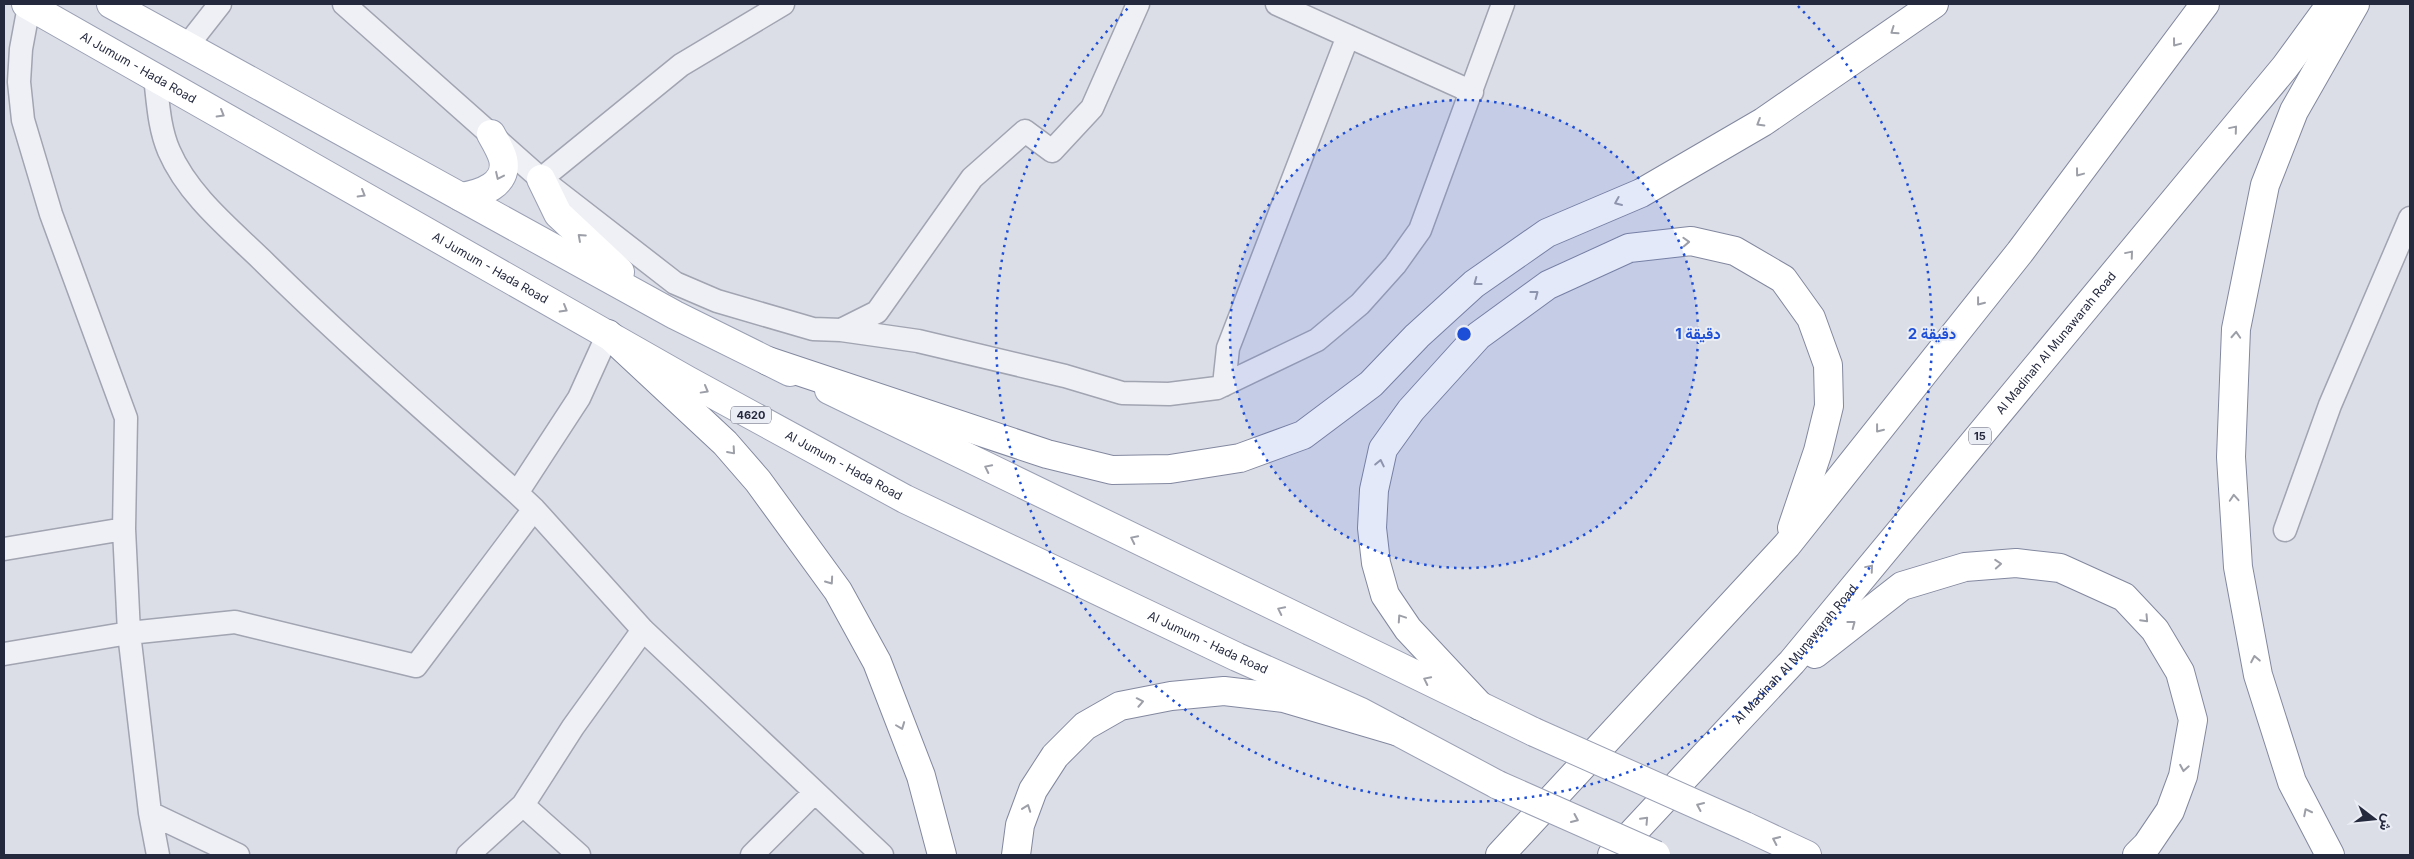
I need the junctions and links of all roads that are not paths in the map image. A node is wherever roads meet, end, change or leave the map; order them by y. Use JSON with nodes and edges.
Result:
{"nodes":[{"id":1,"x":111,"y":4,"type":"edge"},
{"id":2,"x":220,"y":4,"type":"edge"},
{"id":3,"x":344,"y":4,"type":"edge"},
{"id":4,"x":783,"y":4,"type":"edge"},
{"id":5,"x":1138,"y":4,"type":"edge"},
{"id":6,"x":1277,"y":4,"type":"edge"},
{"id":7,"x":1503,"y":4,"type":"edge"},
{"id":8,"x":1934,"y":4,"type":"edge"},
{"id":9,"x":2206,"y":4,"type":"edge"},
{"id":10,"x":2331,"y":4,"type":"edge"},
{"id":11,"x":2355,"y":4,"type":"edge"},
{"id":12,"x":28,"y":5,"type":"edge"},
{"id":13,"x":1348,"y":36,"type":"junction"},
{"id":14,"x":187,"y":46,"type":"junction"},
{"id":15,"x":155,"y":77,"type":"junction"},
{"id":16,"x":1472,"y":92,"type":"junction"},
{"id":17,"x":491,"y":134,"type":"junction"},
{"id":18,"x":541,"y":179,"type":"junction"},
{"id":19,"x":461,"y":197,"type":"junction"},
{"id":20,"x":2410,"y":218,"type":"edge"},
{"id":21,"x":656,"y":305,"type":"junction"},
{"id":22,"x":841,"y":330,"type":"junction"},
{"id":23,"x":608,"y":334,"type":"junction"},
{"id":24,"x":768,"y":361,"type":"junction"},
{"id":25,"x":1224,"y":385,"type":"junction"},
{"id":26,"x":517,"y":493,"type":"junction"},
{"id":27,"x":534,"y":509,"type":"junction"},
{"id":28,"x":124,"y":529,"type":"junction"},
{"id":29,"x":2285,"y":530,"type":"dead end"},
{"id":30,"x":1787,"y":546,"type":"junction"},
{"id":31,"x":4,"y":549,"type":"edge"},
{"id":32,"x":643,"y":630,"type":"junction"},
{"id":33,"x":129,"y":633,"type":"junction"},
{"id":34,"x":4,"y":654,"type":"edge"},
{"id":35,"x":1480,"y":706,"type":"junction"},
{"id":36,"x":1747,"y":711,"type":"junction"},
{"id":37,"x":1396,"y":730,"type":"junction"},
{"id":38,"x":815,"y":792,"type":"junction"},
{"id":39,"x":523,"y":805,"type":"junction"},
{"id":40,"x":150,"y":812,"type":"junction"},
{"id":41,"x":158,"y":855,"type":"edge"},
{"id":42,"x":238,"y":855,"type":"edge"},
{"id":43,"x":468,"y":855,"type":"edge"},
{"id":44,"x":579,"y":855,"type":"edge"},
{"id":45,"x":752,"y":855,"type":"edge"},
{"id":46,"x":882,"y":855,"type":"edge"},
{"id":47,"x":942,"y":855,"type":"edge"},
{"id":48,"x":1016,"y":855,"type":"edge"},
{"id":49,"x":1500,"y":855,"type":"edge"},
{"id":50,"x":1612,"y":855,"type":"edge"},
{"id":51,"x":1656,"y":855,"type":"edge"},
{"id":52,"x":1807,"y":855,"type":"edge"},
{"id":53,"x":2137,"y":855,"type":"edge"},
{"id":54,"x":2330,"y":855,"type":"edge"}],
"edges":[{"from":1,"to":14,"type":"main road"},
{"from":2,"to":14,"type":"street"},
{"from":3,"to":17,"type":"street"},
{"from":4,"to":18,"type":"street"},
{"from":5,"to":22,"type":"street"},
{"from":6,"to":13,"type":"street"},
{"from":7,"to":16,"type":"street"},
{"from":8,"to":24,"type":"main road","one_way":true},
{"from":9,"to":30,"type":"main road","one_way":true},
{"from":36,"to":10,"type":"main road","name":"Al Madinah Al Munawarah Road","number":"15","one_way":true},
{"from":54,"to":11,"type":"main road","one_way":true},
{"from":12,"to":15,"type":"main road","name":"Al Jumum - Hada Road","number":"4620"},
{"from":12,"to":28,"type":"street"},
{"from":13,"to":16,"type":"street"},
{"from":13,"to":25,"type":"street"},
{"from":14,"to":19,"type":"main road"},
{"from":15,"to":23,"type":"main road","name":"Al Jumum - Hada Road","number":"4620","one_way":true},
{"from":15,"to":26,"type":"street"},
{"from":16,"to":25,"type":"street"},
{"from":17,"to":18,"type":"street"},
{"from":17,"to":19,"type":"main road","one_way":true},
{"from":21,"to":18,"type":"main road","one_way":true},
{"from":18,"to":22,"type":"street"},
{"from":19,"to":21,"type":"main road"},
{"from":20,"to":29,"type":"street"},
{"from":21,"to":24,"type":"main road"},
{"from":22,"to":25,"type":"street"},
{"from":23,"to":26,"type":"street"},
{"from":23,"to":37,"type":"main road","name":"Al Jumum - Hada Road","number":"4620","one_way":true},
{"from":23,"to":47,"type":"main road","one_way":true},
{"from":35,"to":24,"type":"main road","one_way":true},
{"from":26,"to":27,"type":"street"},
{"from":27,"to":32,"type":"street"},
{"from":27,"to":33,"type":"street"},
{"from":28,"to":31,"type":"street"},
{"from":28,"to":33,"type":"street"},
{"from":35,"to":30,"type":"main road","one_way":true},
{"from":30,"to":49,"type":"main road"},
{"from":32,"to":38,"type":"street"},
{"from":32,"to":39,"type":"street"},
{"from":33,"to":34,"type":"street"},
{"from":33,"to":40,"type":"street"},
{"from":52,"to":35,"type":"main road","one_way":true,"bridge":true},
{"from":50,"to":36,"type":"main road","name":"Al Madinah Al Munawarah Road","number":"15","one_way":true},
{"from":36,"to":53,"type":"main road","one_way":true},
{"from":48,"to":37,"type":"main road","one_way":true},
{"from":37,"to":51,"type":"main road","name":"Al Jumum - Hada Road","number":"4620","one_way":true,"bridge":true},
{"from":38,"to":45,"type":"street"},
{"from":38,"to":46,"type":"street"},
{"from":39,"to":43,"type":"street"},
{"from":39,"to":44,"type":"street"},
{"from":40,"to":41,"type":"street"},
{"from":40,"to":42,"type":"street"}]}
